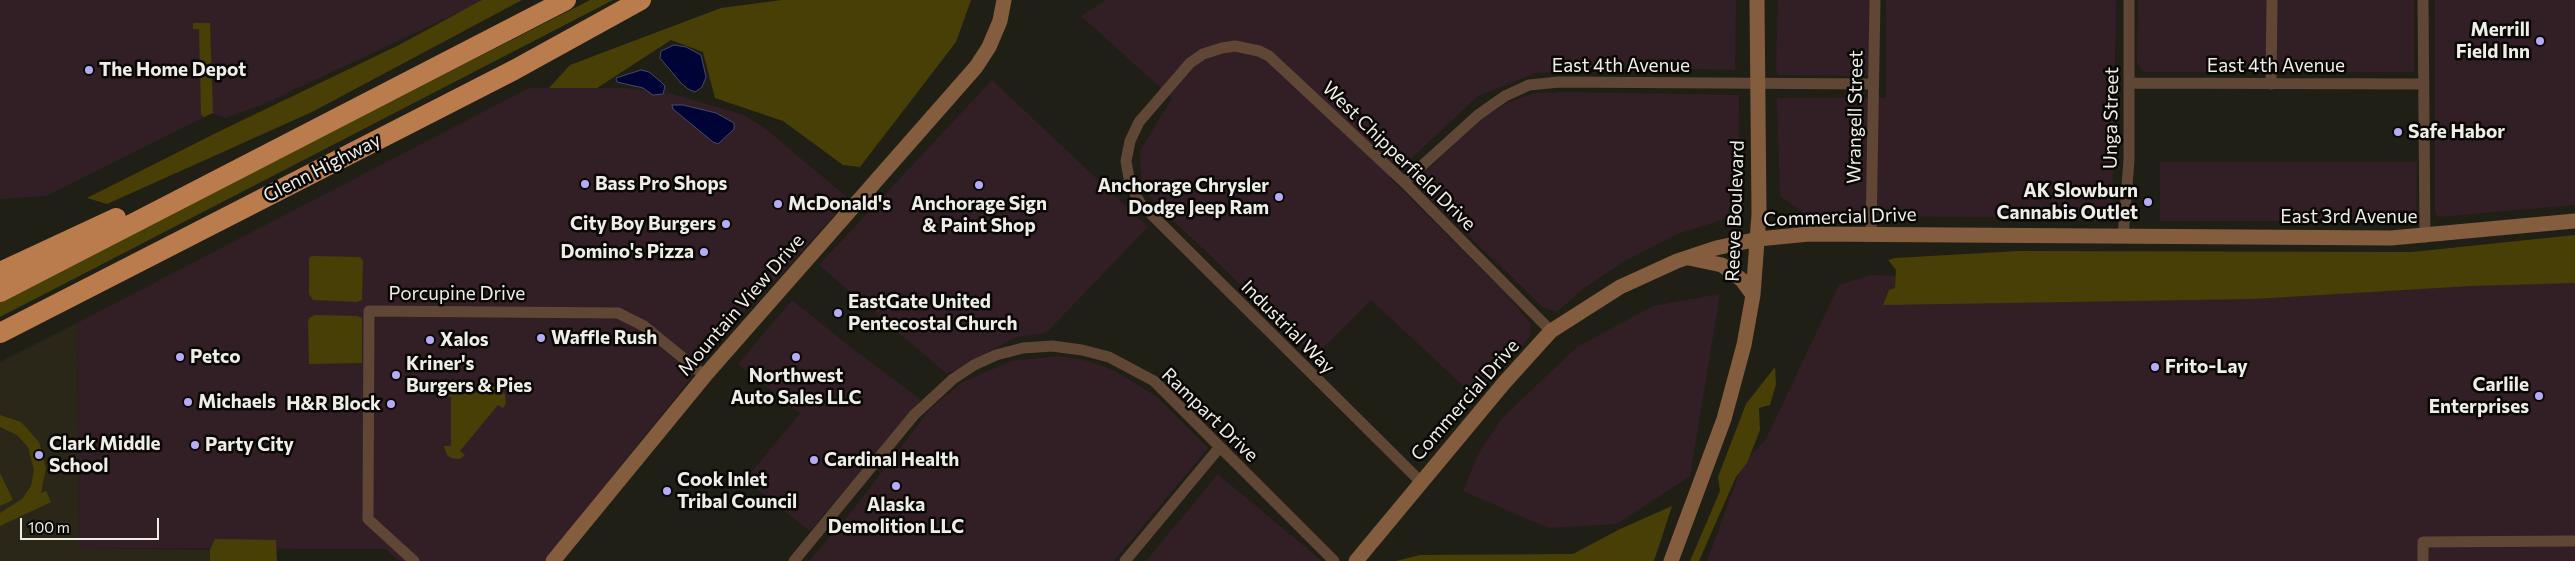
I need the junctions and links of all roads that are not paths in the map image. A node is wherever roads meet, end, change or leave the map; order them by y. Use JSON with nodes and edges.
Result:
{"nodes":[{"id":1,"x":566,"y":0,"type":"edge"},
{"id":2,"x":641,"y":0,"type":"edge"},
{"id":3,"x":1004,"y":0,"type":"edge"},
{"id":4,"x":1757,"y":0,"type":"edge"},
{"id":5,"x":1875,"y":0,"type":"edge"},
{"id":6,"x":2129,"y":0,"type":"edge"},
{"id":7,"x":2272,"y":0,"type":"edge"},
{"id":8,"x":2423,"y":0,"type":"edge"},
{"id":9,"x":2129,"y":83,"type":"junction"},
{"id":10,"x":1757,"y":84,"type":"junction"},
{"id":11,"x":1873,"y":84,"type":"junction"},
{"id":12,"x":2272,"y":84,"type":"junction"},
{"id":13,"x":2424,"y":84,"type":"junction"},
{"id":14,"x":227,"y":175,"type":"junction"},
{"id":15,"x":1404,"y":182,"type":"junction"},
{"id":16,"x":1134,"y":194,"type":"joint"},
{"id":17,"x":2575,"y":221,"type":"edge"},
{"id":18,"x":1871,"y":234,"type":"junction"},
{"id":19,"x":2123,"y":237,"type":"junction"},
{"id":20,"x":2425,"y":237,"type":"junction"},
{"id":21,"x":1758,"y":238,"type":"junction"},
{"id":22,"x":1688,"y":258,"type":"junction"},
{"id":23,"x":0,"y":272,"type":"edge"},
{"id":24,"x":0,"y":292,"type":"edge"},
{"id":25,"x":1753,"y":295,"type":"junction"},
{"id":26,"x":1551,"y":331,"type":"junction"},
{"id":27,"x":0,"y":333,"type":"edge"},
{"id":28,"x":705,"y":376,"type":"junction"},
{"id":29,"x":1219,"y":448,"type":"junction"},
{"id":30,"x":1421,"y":482,"type":"junction"},
{"id":31,"x":2575,"y":541,"type":"edge"},
{"id":32,"x":414,"y":561,"type":"edge"},
{"id":33,"x":553,"y":561,"type":"edge"},
{"id":34,"x":794,"y":561,"type":"edge"},
{"id":35,"x":1125,"y":561,"type":"edge"},
{"id":36,"x":1334,"y":561,"type":"edge"},
{"id":37,"x":1356,"y":561,"type":"edge"},
{"id":38,"x":1671,"y":561,"type":"edge"},
{"id":39,"x":2423,"y":561,"type":"edge"}],
"edges":[{"from":1,"to":14,"type":"highway","name":"Glenn Highway"},
{"from":2,"to":27,"type":"highway","name":"Glenn Highway"},
{"from":3,"to":28,"type":"main road","name":"Mountain View Drive"},
{"from":4,"to":10,"type":"main road","name":"Reeve Boulevard"},
{"from":5,"to":11,"type":"street","name":"Wrangell Street"},
{"from":6,"to":9,"type":"street","name":"Unga Street"},
{"from":7,"to":12,"type":"street"},
{"from":8,"to":13,"type":"street"},
{"from":9,"to":12,"type":"street","name":"East 4th Avenue"},
{"from":9,"to":19,"type":"street","name":"Unga Street"},
{"from":10,"to":11,"type":"street","name":"East 4th Avenue"},
{"from":10,"to":15,"type":"street","name":"East 4th Avenue"},
{"from":10,"to":21,"type":"main road","name":"Reeve Boulevard"},
{"from":11,"to":18,"type":"street","name":"Wrangell Street"},
{"from":12,"to":13,"type":"street","name":"East 4th Avenue"},
{"from":13,"to":20,"type":"street"},
{"from":14,"to":23,"type":"highway"},
{"from":14,"to":24,"type":"highway","name":"Glenn Highway"},
{"from":15,"to":16,"type":"street","name":"West Chipperfield Drive"},
{"from":15,"to":26,"type":"street","name":"West Chipperfield Drive"},
{"from":16,"to":30,"type":"street","name":"Industrial Way"},
{"from":17,"to":20,"type":"main road","name":"East 3rd Avenue"},
{"from":18,"to":19,"type":"main road","name":"Commercial Drive"},
{"from":18,"to":21,"type":"main road","name":"Commercial Drive"},
{"from":19,"to":20,"type":"main road","name":"East 3rd Avenue"},
{"from":21,"to":22,"type":"main road","name":"Commercial Drive"},
{"from":21,"to":25,"type":"main road","name":"Reeve Boulevard"},
{"from":22,"to":25,"type":"main road"},
{"from":22,"to":26,"type":"main road","name":"Commercial Drive"},
{"from":25,"to":38,"type":"main road","name":"Reeve Boulevard"},
{"from":26,"to":30,"type":"main road","name":"Commercial Drive"},
{"from":28,"to":32,"type":"street","name":"Porcupine Drive"},
{"from":28,"to":33,"type":"main road","name":"Mountain View Drive"},
{"from":29,"to":34,"type":"street","name":"Rampart Drive"},
{"from":29,"to":35,"type":"street"},
{"from":29,"to":36,"type":"street","name":"Rampart Drive"},
{"from":30,"to":37,"type":"main road","name":"Commercial Drive"},
{"from":31,"to":39,"type":"street"}]}
